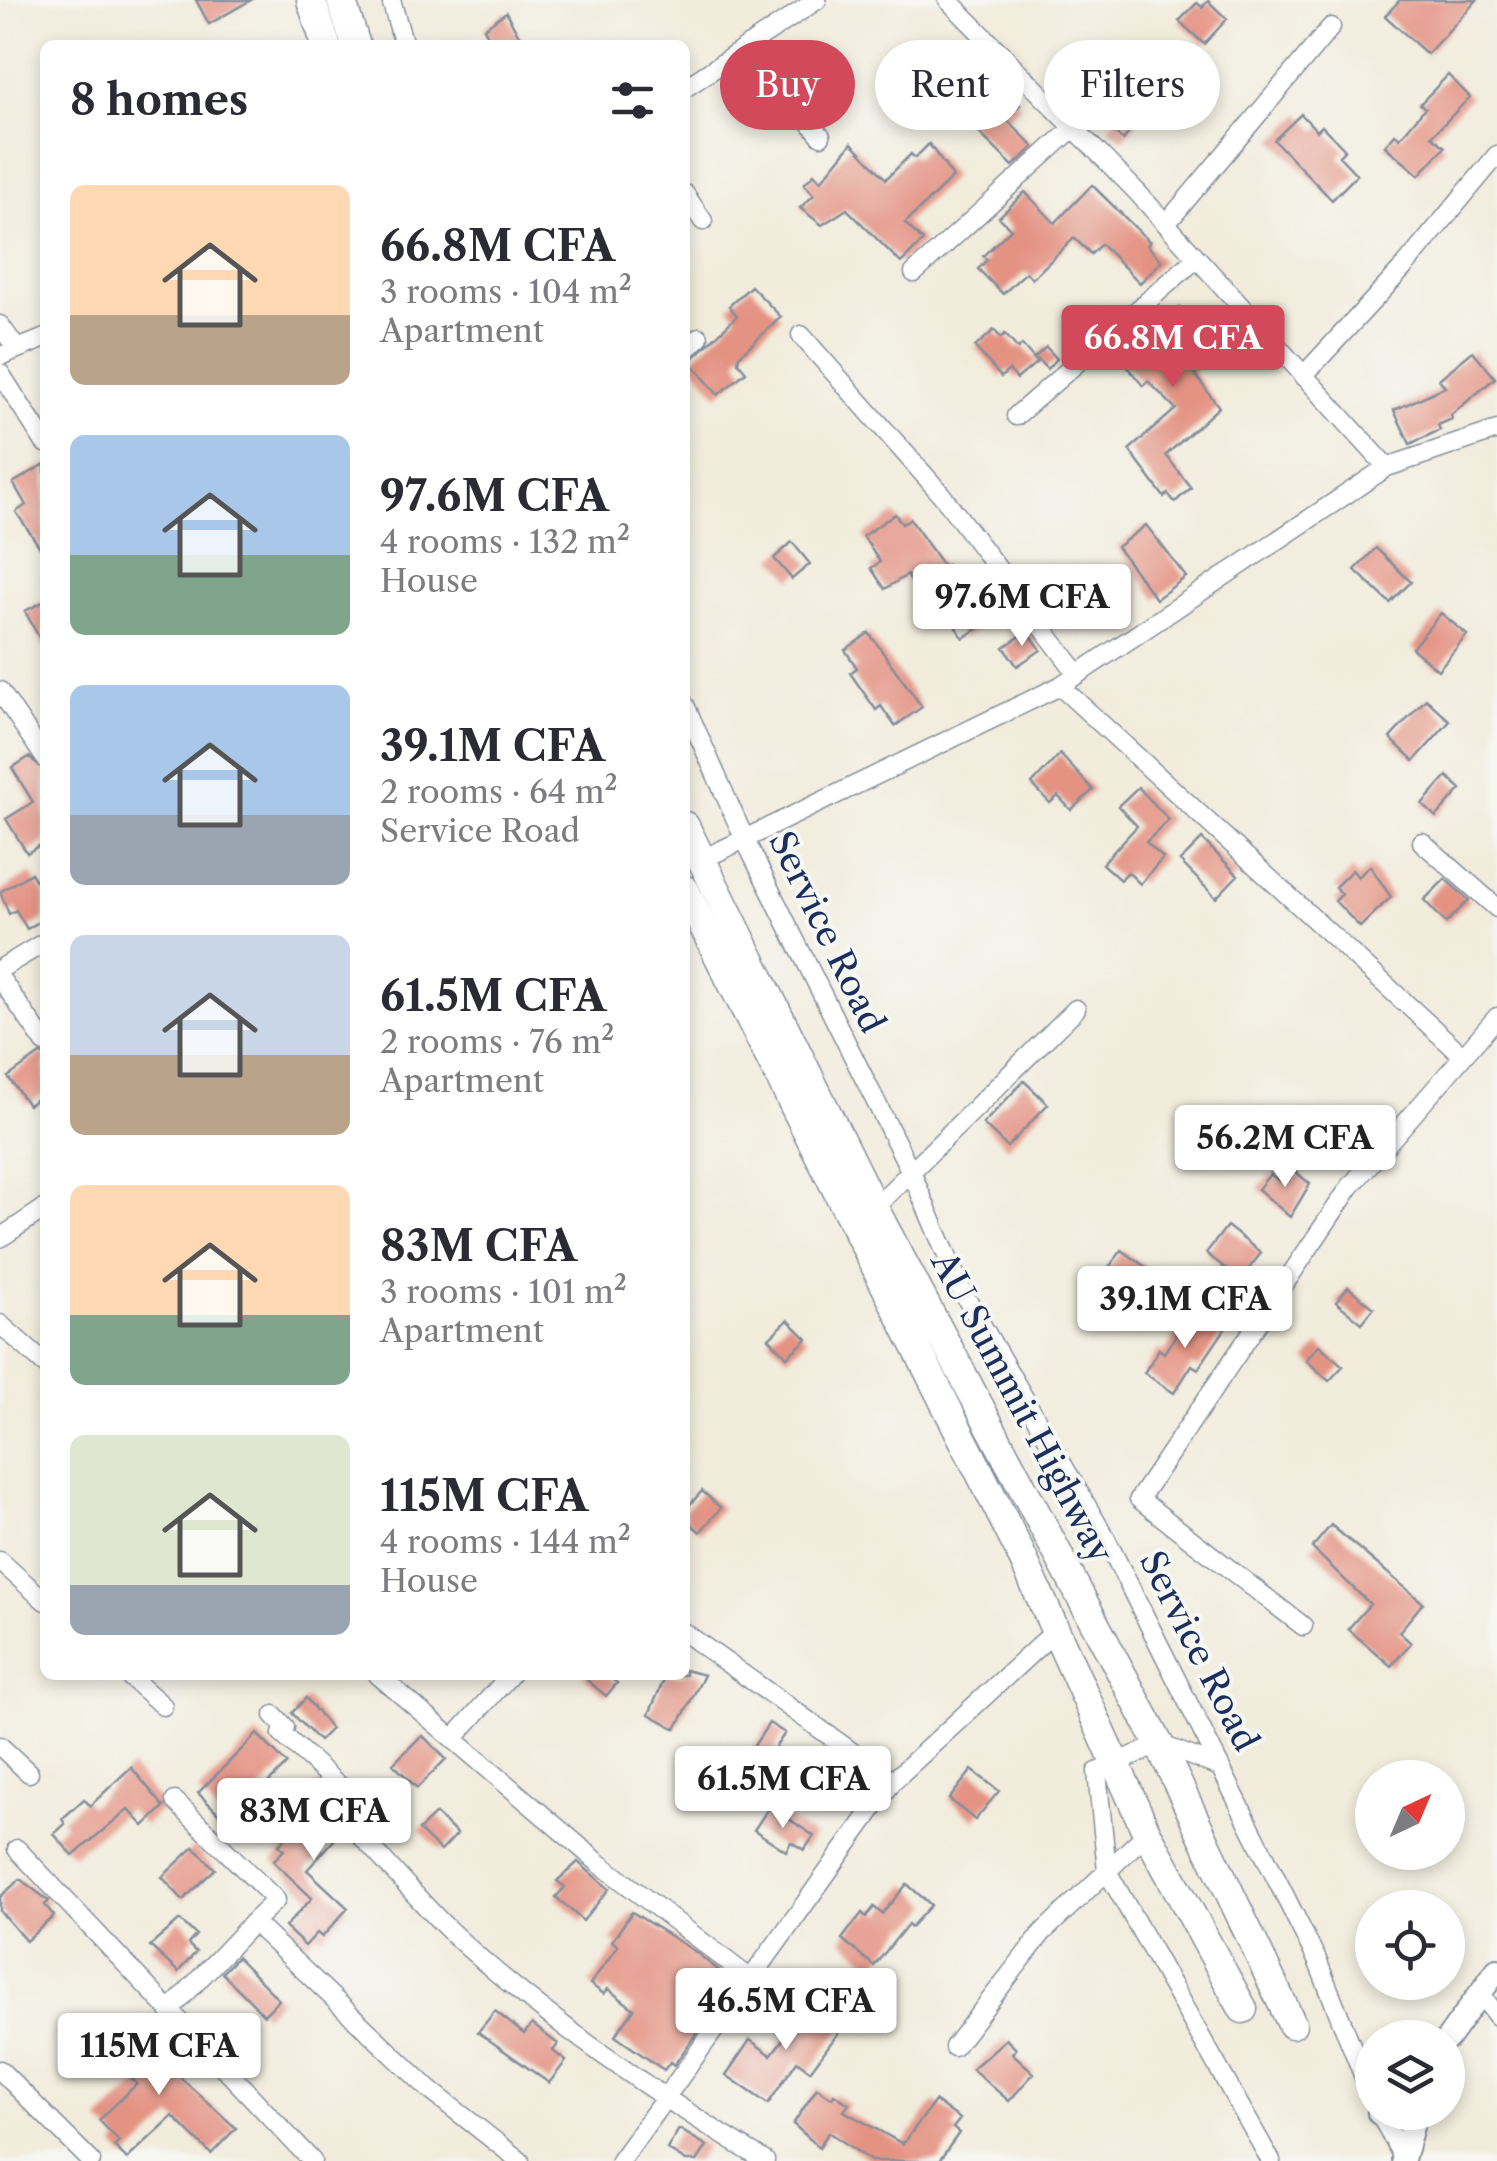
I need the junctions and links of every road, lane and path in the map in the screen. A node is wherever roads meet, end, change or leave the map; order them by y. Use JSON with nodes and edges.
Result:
{"nodes":[{"id":1,"x":311,"y":0,"type":"edge"},
{"id":2,"x":341,"y":0,"type":"edge"},
{"id":3,"x":391,"y":0,"type":"edge"},
{"id":4,"x":816,"y":0,"type":"edge"},
{"id":5,"x":948,"y":0,"type":"edge"},
{"id":6,"x":1331,"y":28,"type":"dead end"},
{"id":7,"x":324,"y":40,"type":"edge"},
{"id":8,"x":354,"y":40,"type":"edge"},
{"id":9,"x":403,"y":40,"type":"edge"},
{"id":10,"x":756,"y":40,"type":"edge"},
{"id":11,"x":720,"y":64,"type":"edge"},
{"id":12,"x":690,"y":85,"type":"edge"},
{"id":13,"x":1044,"y":100,"type":"edge"},
{"id":14,"x":816,"y":130,"type":"edge"},
{"id":15,"x":1071,"y":130,"type":"edge"},
{"id":16,"x":1073,"y":130,"type":"edge"},
{"id":17,"x":821,"y":136,"type":"dead end"},
{"id":18,"x":1497,"y":155,"type":"edge"},
{"id":19,"x":690,"y":202,"type":"edge"},
{"id":20,"x":703,"y":221,"type":"dead end"},
{"id":21,"x":1166,"y":224,"type":"junction"},
{"id":22,"x":1197,"y":258,"type":"junction"},
{"id":23,"x":914,"y":274,"type":"dead end"},
{"id":24,"x":0,"y":326,"type":"edge"},
{"id":25,"x":800,"y":335,"type":"dead end"},
{"id":26,"x":40,"y":340,"type":"edge"},
{"id":27,"x":8,"y":353,"type":"edge"},
{"id":28,"x":0,"y":373,"type":"edge"},
{"id":29,"x":1303,"y":376,"type":"junction"},
{"id":30,"x":1016,"y":416,"type":"dead end"},
{"id":31,"x":1497,"y":430,"type":"edge"},
{"id":32,"x":40,"y":435,"type":"edge"},
{"id":33,"x":1387,"y":467,"type":"junction"},
{"id":34,"x":1077,"y":673,"type":"junction"},
{"id":35,"x":1060,"y":686,"type":"junction"},
{"id":36,"x":0,"y":692,"type":"edge"},
{"id":37,"x":690,"y":716,"type":"edge"},
{"id":38,"x":40,"y":751,"type":"edge"},
{"id":39,"x":690,"y":837,"type":"edge"},
{"id":40,"x":744,"y":840,"type":"junction"},
{"id":41,"x":1422,"y":842,"type":"dead end"},
{"id":42,"x":701,"y":860,"type":"junction"},
{"id":43,"x":690,"y":900,"type":"edge"},
{"id":44,"x":1497,"y":908,"type":"edge"},
{"id":45,"x":40,"y":945,"type":"edge"},
{"id":46,"x":0,"y":968,"type":"edge"},
{"id":47,"x":0,"y":978,"type":"edge"},
{"id":48,"x":1076,"y":1009,"type":"dead end"},
{"id":49,"x":1497,"y":1016,"type":"edge"},
{"id":50,"x":40,"y":1036,"type":"edge"},
{"id":51,"x":1462,"y":1056,"type":"junction"},
{"id":52,"x":912,"y":1174,"type":"junction"},
{"id":53,"x":874,"y":1208,"type":"junction"},
{"id":54,"x":40,"y":1211,"type":"edge"},
{"id":55,"x":0,"y":1238,"type":"edge"},
{"id":56,"x":0,"y":1324,"type":"edge"},
{"id":57,"x":40,"y":1360,"type":"edge"},
{"id":58,"x":0,"y":1561,"type":"edge"},
{"id":59,"x":40,"y":1597,"type":"edge"},
{"id":60,"x":1303,"y":1626,"type":"dead end"},
{"id":61,"x":1054,"y":1632,"type":"junction"},
{"id":62,"x":690,"y":1637,"type":"edge"},
{"id":63,"x":133,"y":1680,"type":"edge"},
{"id":64,"x":384,"y":1680,"type":"edge"},
{"id":65,"x":506,"y":1680,"type":"edge"},
{"id":66,"x":162,"y":1706,"type":"dead end"},
{"id":67,"x":274,"y":1716,"type":"dead end"},
{"id":68,"x":454,"y":1740,"type":"junction"},
{"id":69,"x":1159,"y":1744,"type":"junction"},
{"id":70,"x":0,"y":1746,"type":"edge"},
{"id":71,"x":1116,"y":1765,"type":"junction"},
{"id":72,"x":1220,"y":1767,"type":"junction"},
{"id":73,"x":29,"y":1773,"type":"dead end"},
{"id":74,"x":893,"y":1781,"type":"junction"},
{"id":75,"x":175,"y":1801,"type":"dead end"},
{"id":76,"x":1147,"y":1833,"type":"junction"},
{"id":77,"x":17,"y":1849,"type":"dead end"},
{"id":78,"x":1108,"y":1871,"type":"junction"},
{"id":79,"x":253,"y":1922,"type":"junction"},
{"id":80,"x":1497,"y":1970,"type":"edge"},
{"id":81,"x":752,"y":1980,"type":"junction"},
{"id":82,"x":1480,"y":1993,"type":"junction"},
{"id":83,"x":1242,"y":2009,"type":"dead end"},
{"id":84,"x":169,"y":2011,"type":"junction"},
{"id":85,"x":1497,"y":2016,"type":"edge"},
{"id":86,"x":1461,"y":2020,"type":"edge"},
{"id":87,"x":1292,"y":2024,"type":"dead end"},
{"id":88,"x":954,"y":2047,"type":"dead end"},
{"id":89,"x":1355,"y":2055,"type":"edge"},
{"id":90,"x":0,"y":2070,"type":"edge"},
{"id":91,"x":667,"y":2096,"type":"junction"},
{"id":92,"x":1388,"y":2130,"type":"edge"},
{"id":93,"x":1412,"y":2130,"type":"edge"},
{"id":94,"x":1404,"y":2160,"type":"edge"},
{"id":95,"x":91,"y":2161,"type":"edge"},
{"id":96,"x":312,"y":2161,"type":"edge"},
{"id":97,"x":520,"y":2161,"type":"edge"},
{"id":98,"x":620,"y":2161,"type":"edge"},
{"id":99,"x":765,"y":2161,"type":"edge"},
{"id":100,"x":1270,"y":2161,"type":"edge"}],
"edges":[{"from":1,"to":7,"type":"main road"},
{"from":2,"to":8,"type":"main road"},
{"from":3,"to":9,"type":"street"},
{"from":4,"to":10,"type":"street"},
{"from":5,"to":13,"type":"street"},
{"from":6,"to":21,"type":"street"},
{"from":11,"to":12,"type":"street"},
{"from":14,"to":17,"type":"street"},
{"from":15,"to":23,"type":"street"},
{"from":16,"to":21,"type":"street"},
{"from":18,"to":29,"type":"street"},
{"from":19,"to":20,"type":"street"},
{"from":21,"to":22,"type":"street"},
{"from":22,"to":29,"type":"street"},
{"from":22,"to":30,"type":"street"},
{"from":24,"to":27,"type":"street"},
{"from":25,"to":34,"type":"street"},
{"from":26,"to":27,"type":"street"},
{"from":28,"to":32,"type":"street"},
{"from":29,"to":33,"type":"street"},
{"from":31,"to":33,"type":"street"},
{"from":33,"to":34,"type":"street"},
{"from":34,"to":35,"type":"street"},
{"from":35,"to":40,"type":"street"},
{"from":35,"to":51,"type":"street"},
{"from":36,"to":38,"type":"street"},
{"from":37,"to":40,"type":"street","name":"Service Road"},
{"from":39,"to":42,"type":"main road","name":"AU Summit Highway"},
{"from":40,"to":42,"type":"street"},
{"from":40,"to":52,"type":"street","name":"Service Road"},
{"from":41,"to":44,"type":"street"},
{"from":42,"to":53,"type":"main road","name":"AU Summit Highway"},
{"from":43,"to":61,"type":"main road","name":"AU Summit Highway"},
{"from":45,"to":46,"type":"street"},
{"from":47,"to":50,"type":"street"},
{"from":48,"to":52,"type":"street"},
{"from":49,"to":51,"type":"street"},
{"from":51,"to":60,"type":"street"},
{"from":52,"to":53,"type":"street"},
{"from":52,"to":72,"type":"street","name":"Service Road"},
{"from":53,"to":69,"type":"main road","name":"AU Summit Highway"},
{"from":54,"to":55,"type":"street"},
{"from":56,"to":57,"type":"street"},
{"from":58,"to":59,"type":"street"},
{"from":61,"to":71,"type":"main road","name":"AU Summit Highway"},
{"from":61,"to":74,"type":"street"},
{"from":62,"to":74,"type":"street"},
{"from":63,"to":66,"type":"street"},
{"from":64,"to":68,"type":"street"},
{"from":65,"to":68,"type":"street"},
{"from":67,"to":91,"type":"street"},
{"from":68,"to":81,"type":"street"},
{"from":69,"to":71,"type":"street"},
{"from":69,"to":72,"type":"street"},
{"from":69,"to":87,"type":"main road","name":"AU Summit Highway"},
{"from":70,"to":73,"type":"street"},
{"from":71,"to":76,"type":"main road","name":"AU Summit Highway"},
{"from":71,"to":78,"type":"street"},
{"from":72,"to":89,"type":"street","name":"Service Road"},
{"from":74,"to":81,"type":"street"},
{"from":75,"to":79,"type":"street"},
{"from":76,"to":78,"type":"street"},
{"from":76,"to":83,"type":"main road","name":"AU Summit Highway"},
{"from":77,"to":84,"type":"street"},
{"from":78,"to":88,"type":"street"},
{"from":78,"to":100,"type":"street"},
{"from":79,"to":84,"type":"street"},
{"from":79,"to":97,"type":"street"},
{"from":80,"to":82,"type":"street"},
{"from":81,"to":91,"type":"street"},
{"from":82,"to":85,"type":"street"},
{"from":82,"to":86,"type":"street"},
{"from":84,"to":96,"type":"street"},
{"from":90,"to":95,"type":"street"},
{"from":91,"to":98,"type":"street"},
{"from":91,"to":99,"type":"street"},
{"from":92,"to":94,"type":"street"},
{"from":93,"to":94,"type":"street"}]}
